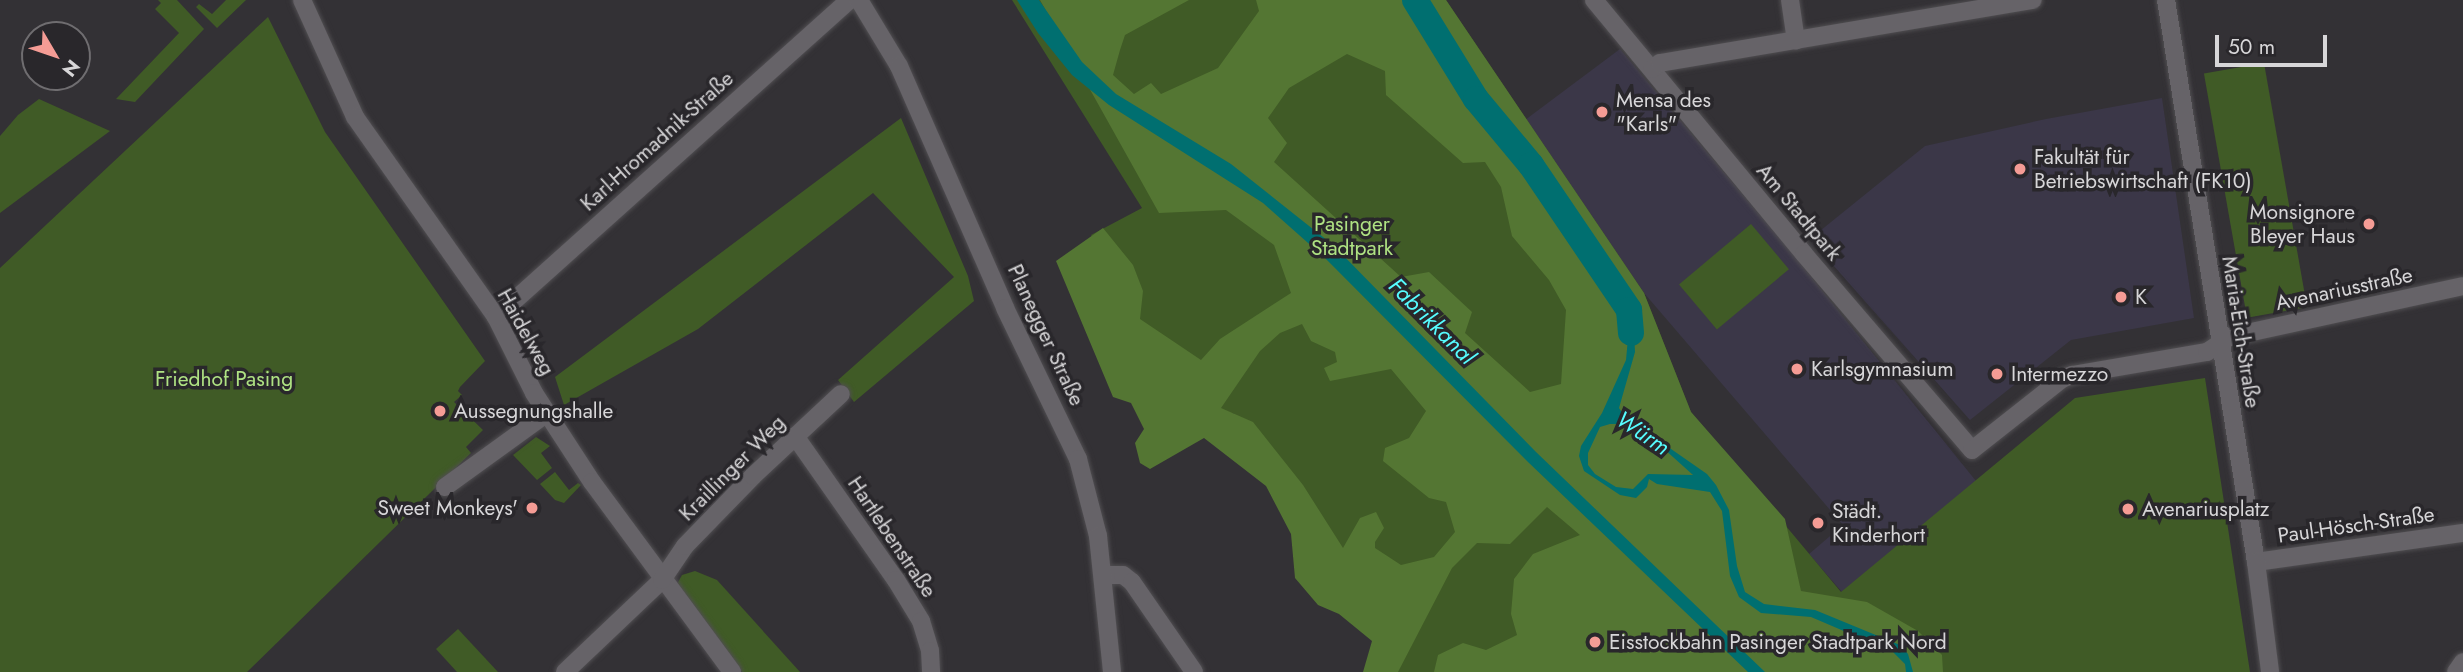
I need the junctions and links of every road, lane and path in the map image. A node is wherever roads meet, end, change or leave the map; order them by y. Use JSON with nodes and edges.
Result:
{"nodes":[{"id":1,"x":302,"y":0,"type":"edge"},
{"id":2,"x":849,"y":0,"type":"edge"},
{"id":3,"x":859,"y":0,"type":"edge"},
{"id":4,"x":1594,"y":0,"type":"edge"},
{"id":5,"x":1790,"y":0,"type":"edge"},
{"id":6,"x":2033,"y":0,"type":"edge"},
{"id":7,"x":2166,"y":0,"type":"edge"},
{"id":8,"x":1796,"y":41,"type":"junction"},
{"id":9,"x":1652,"y":69,"type":"junction"},
{"id":10,"x":2463,"y":286,"type":"edge"},
{"id":11,"x":496,"y":317,"type":"junction"},
{"id":12,"x":2220,"y":341,"type":"junction"},
{"id":13,"x":841,"y":394,"type":"dead end"},
{"id":14,"x":546,"y":414,"type":"junction"},
{"id":15,"x":795,"y":436,"type":"junction"},
{"id":16,"x":1972,"y":450,"type":"joint"},
{"id":17,"x":444,"y":487,"type":"dead end"},
{"id":18,"x":2463,"y":533,"type":"edge"},
{"id":19,"x":2256,"y":562,"type":"junction"},
{"id":20,"x":1105,"y":575,"type":"junction"},
{"id":21,"x":662,"y":580,"type":"junction"},
{"id":22,"x":2463,"y":662,"type":"edge"},
{"id":23,"x":565,"y":672,"type":"edge"},
{"id":24,"x":732,"y":672,"type":"edge"},
{"id":25,"x":931,"y":672,"type":"edge"},
{"id":26,"x":1112,"y":672,"type":"edge"},
{"id":27,"x":1194,"y":672,"type":"edge"},
{"id":28,"x":2270,"y":672,"type":"edge"},
{"id":29,"x":2456,"y":672,"type":"edge"}],
"edges":[{"from":1,"to":11,"type":"street","name":"Haidelweg"},
{"from":2,"to":11,"type":"street","name":"Karl-Hromadnik-Straße"},
{"from":3,"to":20,"type":"street","name":"Planegger Straße"},
{"from":4,"to":9,"type":"street","name":"Am Stadtpark"},
{"from":5,"to":8,"type":"street"},
{"from":6,"to":8,"type":"street"},
{"from":7,"to":12,"type":"street","name":"Maria-Eich-Straße"},
{"from":8,"to":9,"type":"street"},
{"from":9,"to":16,"type":"street","name":"Am Stadtpark"},
{"from":10,"to":12,"type":"street","name":"Avenariusstraße"},
{"from":11,"to":14,"type":"street","name":"Haidelweg"},
{"from":12,"to":16,"type":"street","name":"Avenariusstraße"},
{"from":12,"to":19,"type":"street","name":"Maria-Eich-Straße"},
{"from":13,"to":15,"type":"street","name":"Kraillinger Weg"},
{"from":14,"to":17,"type":"street"},
{"from":14,"to":21,"type":"street","name":"Haidelweg"},
{"from":15,"to":21,"type":"street","name":"Kraillinger Weg"},
{"from":15,"to":25,"type":"street","name":"Hartlebenstraße"},
{"from":18,"to":19,"type":"street","name":"Paul-Hösch-Straße"},
{"from":19,"to":28,"type":"street","name":"Maria-Eich-Straße"},
{"from":20,"to":26,"type":"street","name":"Planegger Straße"},
{"from":20,"to":27,"type":"street"},
{"from":21,"to":23,"type":"street","name":"Kraillinger Weg"},
{"from":21,"to":24,"type":"street","name":"Haidelweg"},
{"from":22,"to":29,"type":"street"}]}
